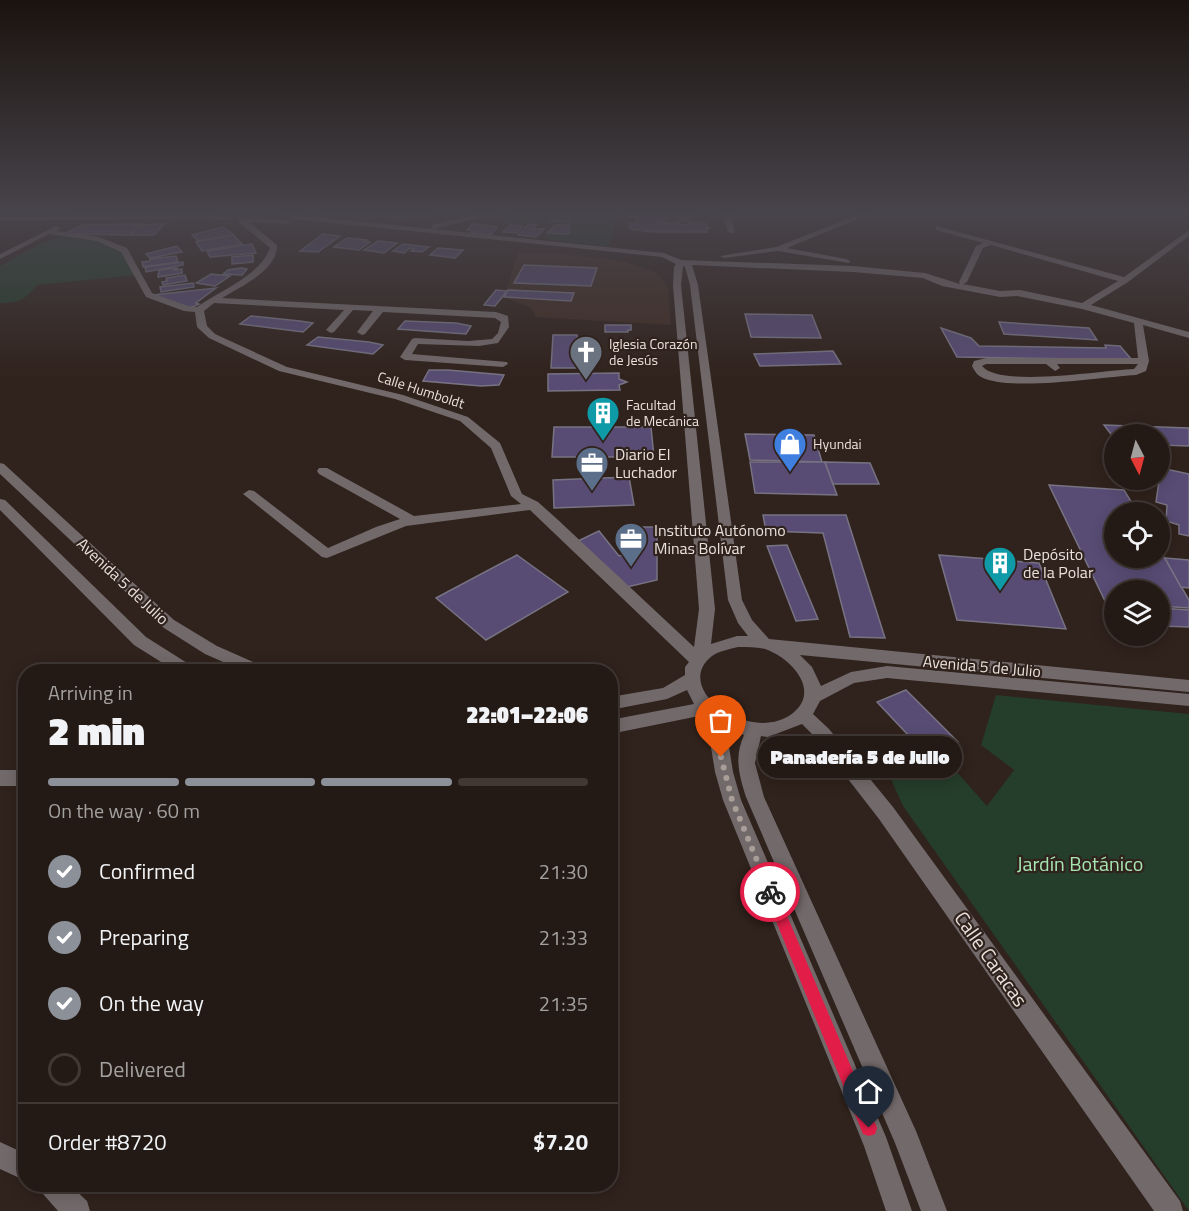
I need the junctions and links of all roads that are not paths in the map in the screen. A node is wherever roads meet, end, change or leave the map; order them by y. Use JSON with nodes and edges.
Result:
{"nodes":[{"id":1,"x":134,"y":269,"type":"edge"},
{"id":2,"x":262,"y":269,"type":"edge"},
{"id":3,"x":678,"y":269,"type":"edge"},
{"id":4,"x":690,"y":269,"type":"edge"},
{"id":5,"x":841,"y":269,"type":"edge"},
{"id":6,"x":888,"y":269,"type":"edge"},
{"id":7,"x":969,"y":269,"type":"edge"},
{"id":8,"x":1083,"y":269,"type":"edge"},
{"id":9,"x":1140,"y":269,"type":"edge"},
{"id":10,"x":926,"y":276,"type":"junction"},
{"id":11,"x":1125,"y":280,"type":"junction"},
{"id":12,"x":963,"y":282,"type":"junction"},
{"id":13,"x":1020,"y":294,"type":"junction"},
{"id":14,"x":210,"y":300,"type":"junction"},
{"id":15,"x":1083,"y":306,"type":"junction"},
{"id":16,"x":350,"y":308,"type":"junction"},
{"id":17,"x":380,"y":309,"type":"junction"},
{"id":18,"x":199,"y":310,"type":"junction"},
{"id":19,"x":1137,"y":321,"type":"junction"},
{"id":20,"x":331,"y":330,"type":"dead end"},
{"id":21,"x":362,"y":332,"type":"dead end"},
{"id":22,"x":1189,"y":335,"type":"edge"},
{"id":23,"x":1049,"y":361,"type":"junction"},
{"id":24,"x":1144,"y":361,"type":"junction"},
{"id":25,"x":503,"y":364,"type":"dead end"},
{"id":26,"x":1062,"y":378,"type":"junction"},
{"id":27,"x":0,"y":466,"type":"edge"},
{"id":28,"x":323,"y":471,"type":"dead end"},
{"id":29,"x":249,"y":494,"type":"dead end"},
{"id":30,"x":0,"y":503,"type":"edge"},
{"id":31,"x":534,"y":505,"type":"junction"},
{"id":32,"x":412,"y":520,"type":"junction"},
{"id":33,"x":769,"y":645,"type":"junction"},
{"id":34,"x":698,"y":661,"type":"junction"},
{"id":35,"x":176,"y":664,"type":"edge"},
{"id":36,"x":243,"y":664,"type":"edge"},
{"id":37,"x":692,"y":679,"type":"junction"},
{"id":38,"x":1189,"y":686,"type":"edge"},
{"id":39,"x":1189,"y":700,"type":"edge"},
{"id":40,"x":618,"y":702,"type":"edge"},
{"id":41,"x":808,"y":706,"type":"junction"},
{"id":42,"x":710,"y":712,"type":"junction"},
{"id":43,"x":618,"y":726,"type":"edge"},
{"id":44,"x":755,"y":729,"type":"junction"},
{"id":45,"x":0,"y":778,"type":"edge"},
{"id":46,"x":18,"y":778,"type":"edge"},
{"id":47,"x":0,"y":1155,"type":"edge"},
{"id":48,"x":18,"y":1164,"type":"edge"},
{"id":49,"x":59,"y":1192,"type":"edge"},
{"id":50,"x":77,"y":1211,"type":"edge"},
{"id":51,"x":899,"y":1211,"type":"edge"},
{"id":52,"x":934,"y":1211,"type":"edge"},
{"id":53,"x":1170,"y":1211,"type":"edge"}],
"edges":[{"from":1,"to":18,"type":"street"},
{"from":2,"to":14,"type":"street"},
{"from":3,"to":34,"type":"street"},
{"from":4,"to":33,"type":"street"},
{"from":5,"to":10,"type":"street"},
{"from":6,"to":10,"type":"street"},
{"from":7,"to":12,"type":"street"},
{"from":8,"to":11,"type":"street"},
{"from":9,"to":11,"type":"street"},
{"from":10,"to":12,"type":"street"},
{"from":10,"to":13,"type":"street"},
{"from":11,"to":15,"type":"street"},
{"from":12,"to":13,"type":"street"},
{"from":13,"to":15,"type":"street"},
{"from":14,"to":16,"type":"street"},
{"from":14,"to":18,"type":"street"},
{"from":15,"to":19,"type":"street"},
{"from":16,"to":17,"type":"street"},
{"from":16,"to":20,"type":"street"},
{"from":17,"to":21,"type":"street"},
{"from":17,"to":25,"type":"street"},
{"from":18,"to":31,"type":"street","name":"Calle Humboldt"},
{"from":19,"to":22,"type":"street"},
{"from":19,"to":24,"type":"street"},
{"from":23,"to":24,"type":"street"},
{"from":23,"to":26,"type":"street"},
{"from":23,"to":26,"type":"street"},
{"from":24,"to":26,"type":"street"},
{"from":27,"to":36,"type":"street","name":"Avenida 5 de Julio"},
{"from":28,"to":32,"type":"street"},
{"from":29,"to":32,"type":"street"},
{"from":30,"to":35,"type":"street","name":"Avenida 5 de Julio"},
{"from":31,"to":32,"type":"street"},
{"from":31,"to":34,"type":"street","name":"Calle Humboldt"},
{"from":33,"to":34,"type":"street"},
{"from":33,"to":38,"type":"street","name":"Avenida 5 de Julio"},
{"from":33,"to":41,"type":"street"},
{"from":34,"to":37,"type":"street"},
{"from":37,"to":40,"type":"street"},
{"from":37,"to":42,"type":"street"},
{"from":39,"to":41,"type":"street","name":"Avenida 5 de Julio"},
{"from":41,"to":44,"type":"street"},
{"from":41,"to":53,"type":"street","name":"Calle Caracas"},
{"from":42,"to":43,"type":"street"},
{"from":42,"to":44,"type":"street"},
{"from":42,"to":51,"type":"street"},
{"from":44,"to":52,"type":"street"},
{"from":45,"to":46,"type":"street"},
{"from":47,"to":48,"type":"street"},
{"from":49,"to":50,"type":"street"}]}
